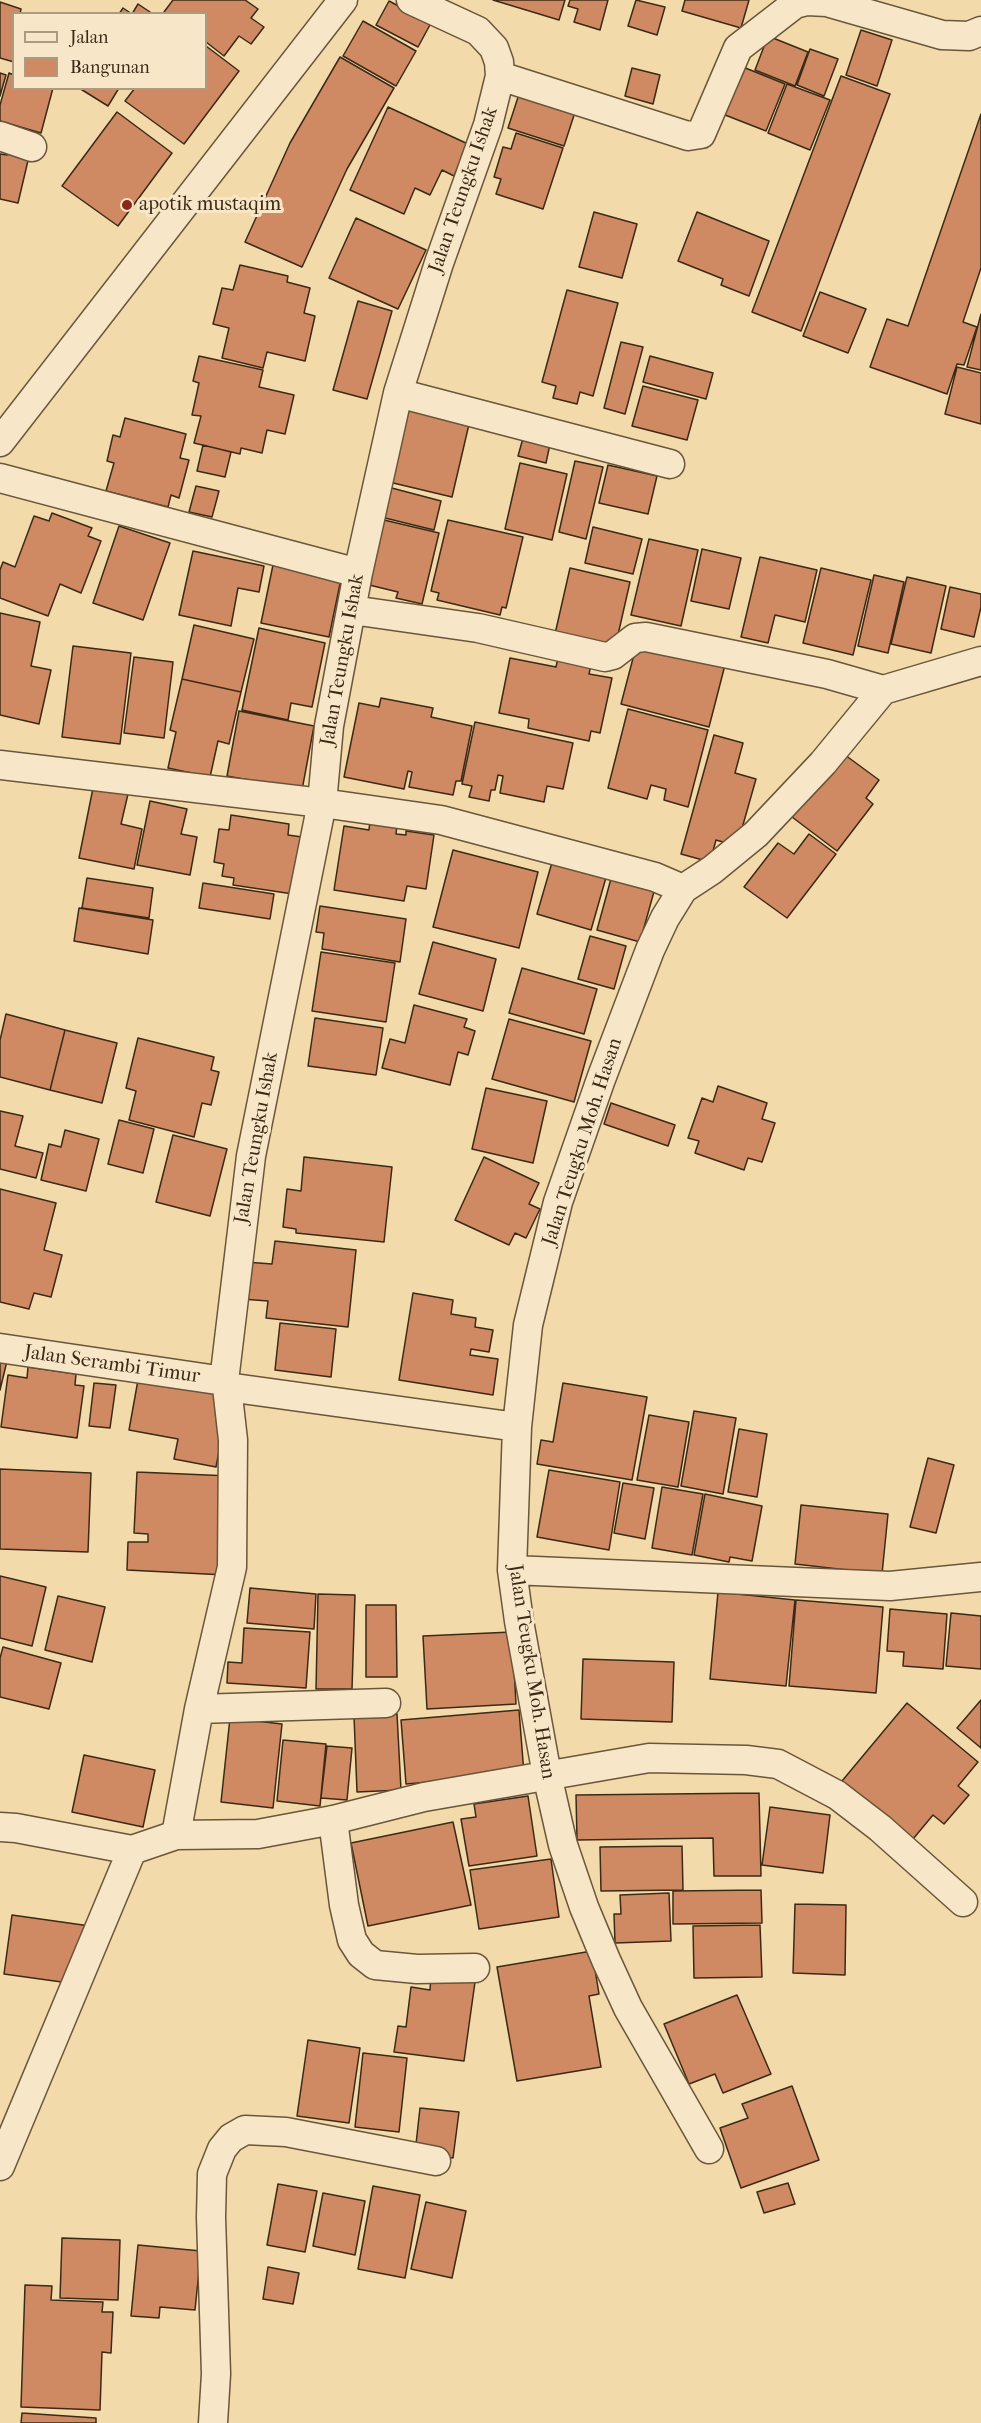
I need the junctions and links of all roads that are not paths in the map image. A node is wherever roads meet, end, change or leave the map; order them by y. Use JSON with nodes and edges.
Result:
{"nodes":[{"id":1,"x":343,"y":0,"type":"edge"},
{"id":2,"x":411,"y":0,"type":"edge"},
{"id":3,"x":981,"y":31,"type":"edge"},
{"id":4,"x":500,"y":76,"type":"junction"},
{"id":5,"x":0,"y":136,"type":"edge"},
{"id":6,"x":32,"y":147,"type":"dead end"},
{"id":7,"x":398,"y":393,"type":"junction"},
{"id":8,"x":0,"y":442,"type":"edge"},
{"id":9,"x":670,"y":464,"type":"dead end"},
{"id":10,"x":0,"y":478,"type":"edge"},
{"id":11,"x":358,"y":573,"type":"junction"},
{"id":12,"x":352,"y":610,"type":"junction"},
{"id":13,"x":981,"y":661,"type":"edge"},
{"id":14,"x":883,"y":690,"type":"junction"},
{"id":15,"x":0,"y":765,"type":"edge"},
{"id":16,"x":322,"y":802,"type":"junction"},
{"id":17,"x":683,"y":889,"type":"junction"},
{"id":18,"x":0,"y":1348,"type":"edge"},
{"id":19,"x":225,"y":1384,"type":"junction"},
{"id":20,"x":517,"y":1427,"type":"junction"},
{"id":21,"x":512,"y":1570,"type":"junction"},
{"id":22,"x":981,"y":1576,"type":"edge"},
{"id":23,"x":386,"y":1703,"type":"dead end"},
{"id":24,"x":199,"y":1709,"type":"junction"},
{"id":25,"x":547,"y":1775,"type":"junction"},
{"id":26,"x":333,"y":1820,"type":"junction"},
{"id":27,"x":0,"y":1827,"type":"edge"},
{"id":28,"x":176,"y":1835,"type":"junction"},
{"id":29,"x":132,"y":1850,"type":"junction"},
{"id":30,"x":963,"y":1902,"type":"dead end"},
{"id":31,"x":476,"y":1968,"type":"dead end"},
{"id":32,"x":709,"y":2150,"type":"dead end"},
{"id":33,"x":436,"y":2161,"type":"dead end"},
{"id":34,"x":0,"y":2166,"type":"edge"},
{"id":35,"x":213,"y":2423,"type":"edge"}],
"edges":[{"from":1,"to":8,"type":"street"},
{"from":2,"to":4,"type":"street","name":"Jalan Teungku Ishak"},
{"from":3,"to":4,"type":"street"},
{"from":4,"to":7,"type":"street","name":"Jalan Teungku Ishak"},
{"from":5,"to":6,"type":"street"},
{"from":7,"to":9,"type":"street"},
{"from":7,"to":11,"type":"street","name":"Jalan Teungku Ishak"},
{"from":10,"to":11,"type":"street"},
{"from":11,"to":12,"type":"street","name":"Jalan Teungku Ishak"},
{"from":12,"to":14,"type":"street"},
{"from":12,"to":16,"type":"street","name":"Jalan Teungku Ishak"},
{"from":13,"to":14,"type":"street"},
{"from":14,"to":17,"type":"street","name":"Jalan Teugku Moh. Hasan"},
{"from":15,"to":16,"type":"street"},
{"from":16,"to":17,"type":"street"},
{"from":16,"to":19,"type":"street","name":"Jalan Teungku Ishak"},
{"from":17,"to":20,"type":"street","name":"Jalan Teugku Moh. Hasan"},
{"from":18,"to":19,"type":"street","name":"Jalan Serambi Timur"},
{"from":19,"to":20,"type":"street","name":"Jalan Serambi Timur"},
{"from":19,"to":24,"type":"street","name":"Jalan Teungku Ishak"},
{"from":20,"to":21,"type":"street","name":"Jalan Teugku Moh. Hasan"},
{"from":21,"to":22,"type":"street"},
{"from":21,"to":25,"type":"street","name":"Jalan Teugku Moh. Hasan"},
{"from":23,"to":24,"type":"street"},
{"from":24,"to":28,"type":"street","name":"Jalan Teungku Ishak"},
{"from":25,"to":26,"type":"street"},
{"from":25,"to":30,"type":"street"},
{"from":25,"to":32,"type":"street","name":"Jalan Teugku Moh. Hasan"},
{"from":26,"to":28,"type":"street"},
{"from":26,"to":31,"type":"street"},
{"from":27,"to":29,"type":"street"},
{"from":28,"to":29,"type":"street"},
{"from":29,"to":34,"type":"street"},
{"from":33,"to":35,"type":"street"}]}
